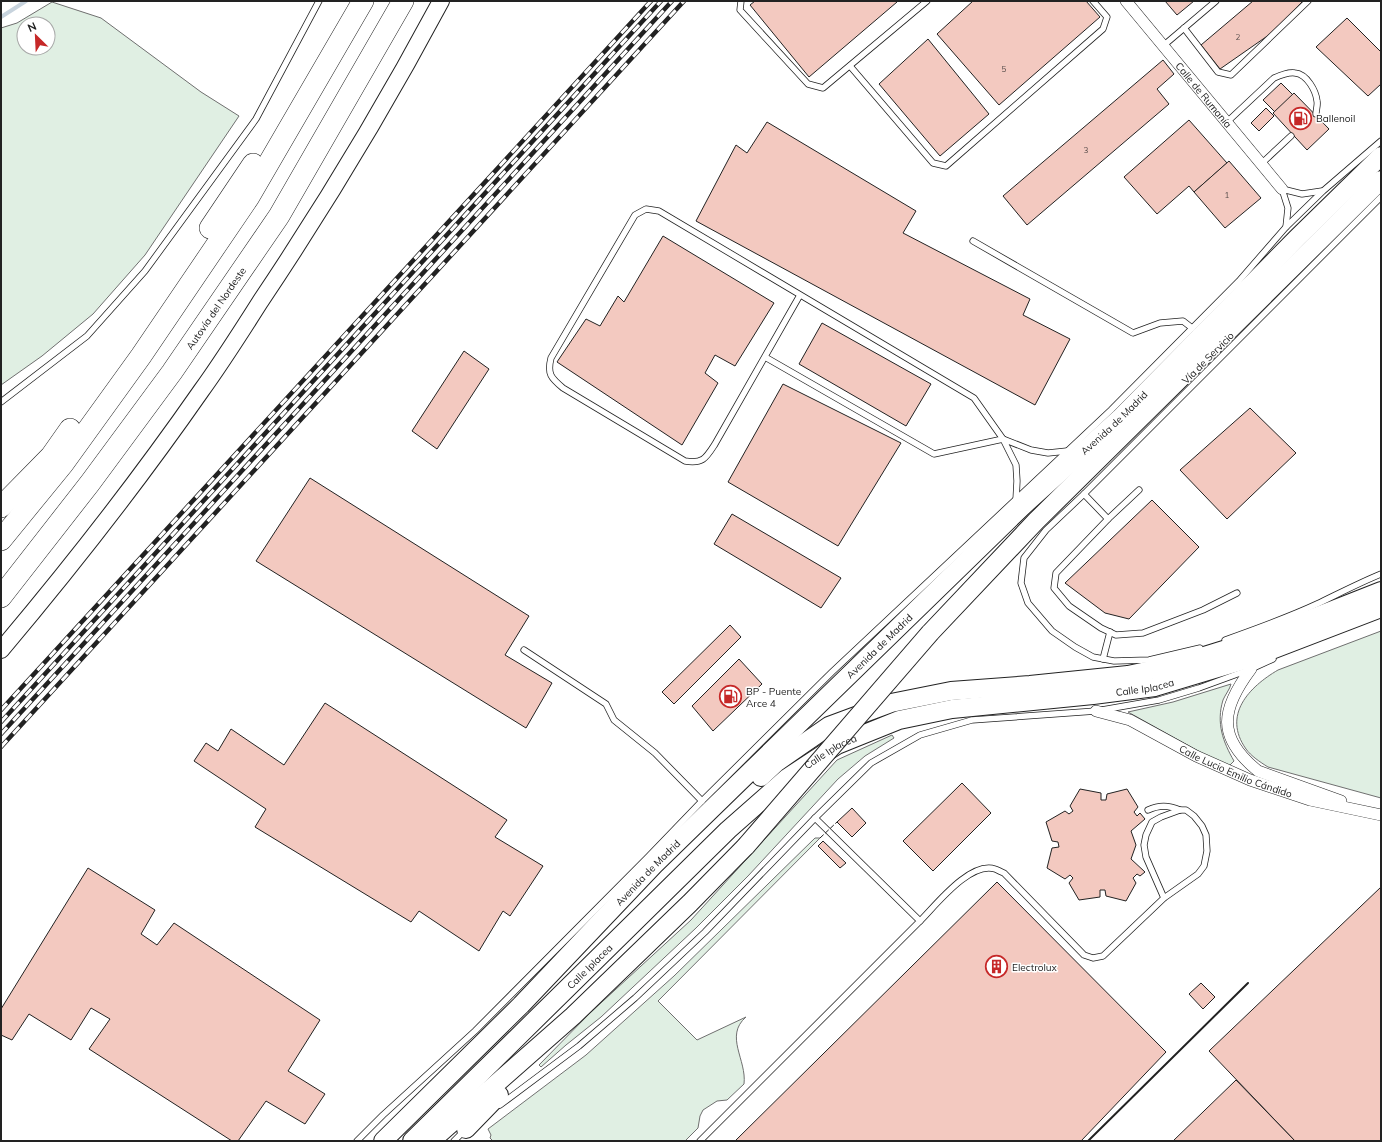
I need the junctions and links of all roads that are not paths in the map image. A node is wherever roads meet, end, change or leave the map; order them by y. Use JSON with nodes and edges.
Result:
{"nodes":[{"id":1,"x":319,"y":1,"type":"edge"},
{"id":2,"x":363,"y":1,"type":"edge"},
{"id":3,"x":403,"y":1,"type":"edge"},
{"id":4,"x":441,"y":1,"type":"edge"},
{"id":5,"x":741,"y":1,"type":"edge"},
{"id":6,"x":927,"y":1,"type":"edge"},
{"id":7,"x":1093,"y":1,"type":"edge"},
{"id":8,"x":1126,"y":1,"type":"edge"},
{"id":9,"x":1216,"y":1,"type":"edge"},
{"id":10,"x":1308,"y":1,"type":"edge"},
{"id":11,"x":1184,"y":28,"type":"junction"},
{"id":12,"x":345,"y":33,"type":"junction"},
{"id":13,"x":1164,"y":46,"type":"junction"},
{"id":14,"x":850,"y":66,"type":"junction"},
{"id":15,"x":1316,"y":114,"type":"dead end"},
{"id":16,"x":1227,"y":122,"type":"junction"},
{"id":17,"x":1292,"y":136,"type":"dead end"},
{"id":18,"x":1381,"y":141,"type":"edge"},
{"id":19,"x":1381,"y":156,"type":"edge"},
{"id":20,"x":1261,"y":164,"type":"junction"},
{"id":21,"x":1381,"y":180,"type":"edge"},
{"id":22,"x":1282,"y":189,"type":"junction"},
{"id":23,"x":1323,"y":191,"type":"junction"},
{"id":24,"x":1381,"y":197,"type":"edge"},
{"id":25,"x":1286,"y":227,"type":"junction"},
{"id":26,"x":973,"y":241,"type":"dead end"},
{"id":27,"x":800,"y":295,"type":"junction"},
{"id":28,"x":1192,"y":328,"type":"junction"},
{"id":29,"x":765,"y":357,"type":"junction"},
{"id":30,"x":1,"y":402,"type":"edge"},
{"id":31,"x":1003,"y":439,"type":"junction"},
{"id":32,"x":1068,"y":451,"type":"junction"},
{"id":33,"x":1139,"y":490,"type":"dead end"},
{"id":34,"x":1084,"y":494,"type":"junction"},
{"id":35,"x":1016,"y":500,"type":"junction"},
{"id":36,"x":1,"y":507,"type":"edge"},
{"id":37,"x":1108,"y":518,"type":"junction"},
{"id":38,"x":1,"y":540,"type":"edge"},
{"id":39,"x":1381,"y":574,"type":"edge"},
{"id":40,"x":1381,"y":591,"type":"edge"},
{"id":41,"x":1237,"y":593,"type":"dead end"},
{"id":42,"x":1,"y":596,"type":"edge"},
{"id":43,"x":1375,"y":610,"type":"edge"},
{"id":44,"x":1110,"y":632,"type":"junction"},
{"id":45,"x":1223,"y":641,"type":"dead end"},
{"id":46,"x":1208,"y":646,"type":"dead end"},
{"id":47,"x":1294,"y":648,"type":"dead end"},
{"id":48,"x":1,"y":650,"type":"edge"},
{"id":49,"x":524,"y":650,"type":"dead end"},
{"id":50,"x":1280,"y":655,"type":"dead end"},
{"id":51,"x":1103,"y":659,"type":"junction"},
{"id":52,"x":1251,"y":669,"type":"junction"},
{"id":53,"x":1096,"y":711,"type":"junction"},
{"id":54,"x":702,"y":801,"type":"junction"},
{"id":55,"x":1148,"y":810,"type":"dead end"},
{"id":56,"x":1180,"y":810,"type":"junction"},
{"id":57,"x":1381,"y":815,"type":"edge"},
{"id":58,"x":815,"y":818,"type":"junction"},
{"id":59,"x":1164,"y":898,"type":"junction"},
{"id":60,"x":920,"y":921,"type":"junction"},
{"id":61,"x":521,"y":1005,"type":"junction"},
{"id":62,"x":573,"y":1016,"type":"junction"},
{"id":63,"x":497,"y":1107,"type":"dead end"},
{"id":64,"x":491,"y":1111,"type":"dead end"},
{"id":65,"x":460,"y":1135,"type":"edge"},
{"id":66,"x":357,"y":1141,"type":"edge"},
{"id":67,"x":383,"y":1141,"type":"edge"},
{"id":68,"x":412,"y":1141,"type":"edge"},
{"id":69,"x":431,"y":1141,"type":"edge"},
{"id":70,"x":700,"y":1141,"type":"edge"}],
"edges":[{"from":1,"to":30,"type":"lane"},
{"from":2,"to":12,"type":"highway"},
{"from":3,"to":42,"type":"highway","name":"Autovía del Nordeste"},
{"from":4,"to":48,"type":"street"},
{"from":5,"to":14,"type":"lane"},
{"from":6,"to":14,"type":"lane"},
{"from":7,"to":14,"type":"lane"},
{"from":8,"to":13,"type":"street","name":"Calle de Rumanía"},
{"from":9,"to":11,"type":"lane"},
{"from":10,"to":11,"type":"lane"},
{"from":11,"to":13,"type":"lane"},
{"from":12,"to":36,"type":"highway"},
{"from":12,"to":38,"type":"highway"},
{"from":13,"to":16,"type":"street","name":"Calle de Rumanía"},
{"from":15,"to":16,"type":"lane"},
{"from":16,"to":20,"type":"street","name":"Calle de Rumanía"},
{"from":17,"to":20,"type":"lane"},
{"from":18,"to":23,"type":"lane"},
{"from":19,"to":61,"type":"main road","name":"Avenida de Madrid"},
{"from":20,"to":22,"type":"street","name":"Calle de Rumanía"},
{"from":21,"to":62,"type":"main road","name":"Avenida de Madrid","bridge":true},
{"from":22,"to":23,"type":"lane"},
{"from":22,"to":25,"type":"lane","name":"Calle de Rumanía"},
{"from":23,"to":25,"type":"lane"},
{"from":24,"to":34,"type":"lane","name":"Vía de Servicio"},
{"from":25,"to":28,"type":"lane"},
{"from":26,"to":28,"type":"lane"},
{"from":27,"to":29,"type":"lane"},
{"from":27,"to":29,"type":"lane"},
{"from":27,"to":31,"type":"lane"},
{"from":28,"to":32,"type":"lane"},
{"from":29,"to":31,"type":"lane"},
{"from":31,"to":32,"type":"lane"},
{"from":31,"to":35,"type":"lane"},
{"from":32,"to":35,"type":"lane"},
{"from":33,"to":37,"type":"lane"},
{"from":34,"to":37,"type":"lane"},
{"from":34,"to":51,"type":"lane","name":"Vía de Servicio"},
{"from":35,"to":54,"type":"lane"},
{"from":37,"to":44,"type":"lane"},
{"from":39,"to":45,"type":"lane"},
{"from":40,"to":61,"type":"main road","name":"Calle Iplacea"},
{"from":41,"to":44,"type":"lane"},
{"from":43,"to":47,"type":"lane"},
{"from":43,"to":68,"type":"main road","name":"Calle Iplacea"},
{"from":44,"to":51,"type":"lane"},
{"from":46,"to":51,"type":"lane","name":"Vía de Servicio"},
{"from":49,"to":54,"type":"lane"},
{"from":50,"to":52,"type":"lane"},
{"from":52,"to":53,"type":"lane"},
{"from":52,"to":57,"type":"street","name":"Calle Lucio Emilio Cándido"},
{"from":53,"to":57,"type":"street","name":"Calle Lucio Emilio Cándido"},
{"from":53,"to":58,"type":"lane"},
{"from":54,"to":66,"type":"lane"},
{"from":55,"to":56,"type":"lane"},
{"from":56,"to":59,"type":"lane"},
{"from":56,"to":59,"type":"lane"},
{"from":58,"to":60,"type":"lane"},
{"from":58,"to":63,"type":"lane"},
{"from":59,"to":60,"type":"lane"},
{"from":60,"to":70,"type":"lane"},
{"from":61,"to":67,"type":"main road","name":"Avenida de Madrid"},
{"from":62,"to":65,"type":"main road"},
{"from":62,"to":69,"type":"main road","name":"Avenida de Madrid"},
{"from":64,"to":65,"type":"lane"}]}
